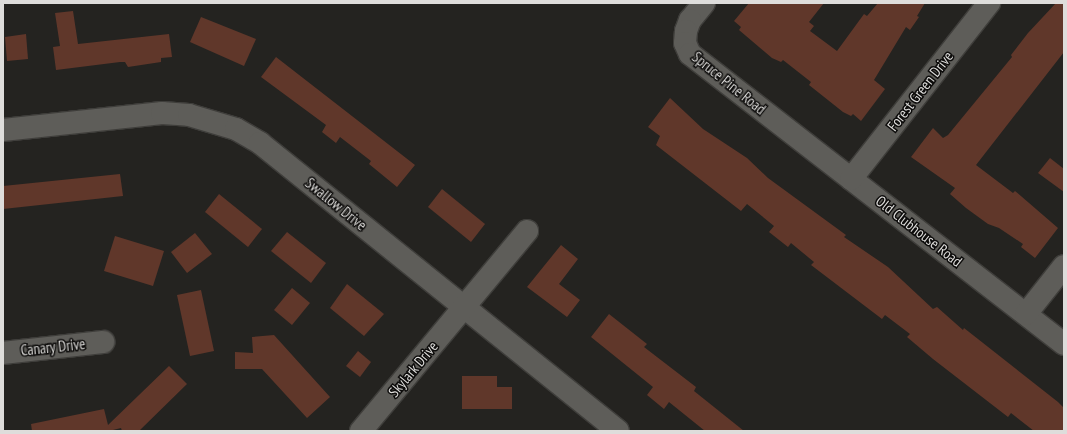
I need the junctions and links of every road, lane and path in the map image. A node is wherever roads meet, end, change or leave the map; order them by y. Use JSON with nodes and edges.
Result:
{"nodes":[{"id":1,"x":704,"y":3,"type":"edge"},
{"id":2,"x":988,"y":3,"type":"edge"},
{"id":3,"x":774,"y":120,"type":"joint"},
{"id":4,"x":3,"y":130,"type":"edge"},
{"id":5,"x":852,"y":179,"type":"junction"},
{"id":6,"x":527,"y":231,"type":"dead end"},
{"id":7,"x":1064,"y":266,"type":"edge"},
{"id":8,"x":465,"y":307,"type":"junction"},
{"id":9,"x":1026,"y":314,"type":"junction"},
{"id":10,"x":103,"y":342,"type":"dead end"},
{"id":11,"x":1064,"y":344,"type":"edge"},
{"id":12,"x":3,"y":353,"type":"edge"},
{"id":13,"x":361,"y":431,"type":"edge"},
{"id":14,"x":618,"y":431,"type":"edge"}],
"edges":[{"from":1,"to":3,"type":"street","name":"Spruce Pine Road"},
{"from":2,"to":5,"type":"street","name":"Forest Green Drive"},
{"from":3,"to":5,"type":"street","name":"Old Clubhouse Road"},
{"from":4,"to":8,"type":"street","name":"Swallow Drive"},
{"from":5,"to":9,"type":"street","name":"Old Clubhouse Road"},
{"from":6,"to":8,"type":"street","name":"Skylark Drive"},
{"from":7,"to":9,"type":"street"},
{"from":8,"to":13,"type":"street","name":"Skylark Drive"},
{"from":8,"to":14,"type":"street","name":"Swallow Drive"},
{"from":9,"to":11,"type":"street","name":"Old Clubhouse Road"},
{"from":10,"to":12,"type":"street","name":"Canary Drive"}]}
